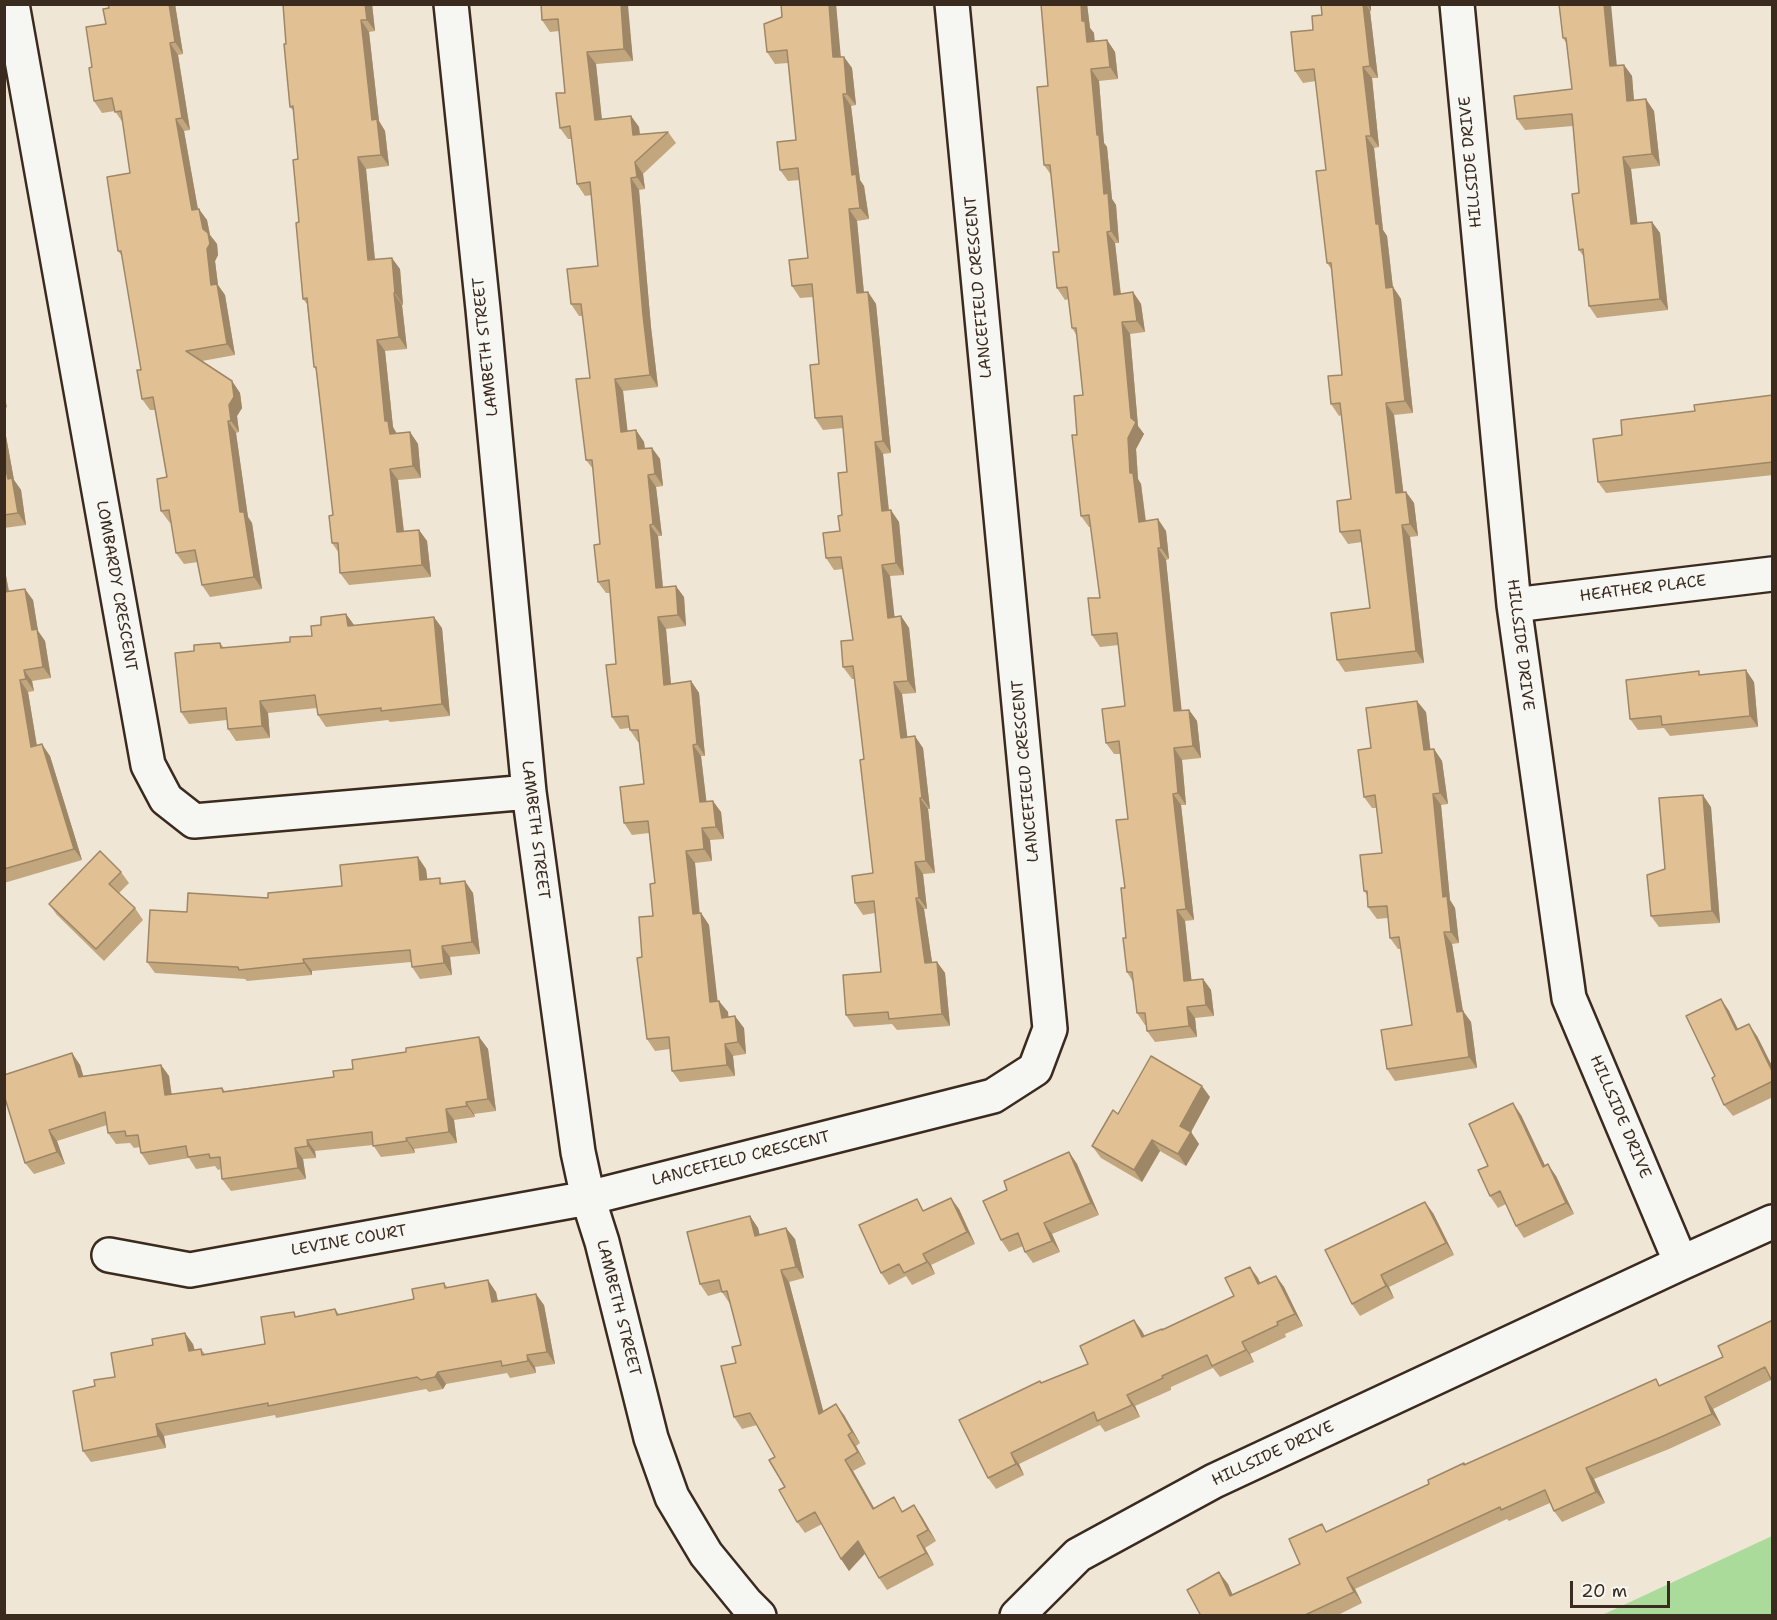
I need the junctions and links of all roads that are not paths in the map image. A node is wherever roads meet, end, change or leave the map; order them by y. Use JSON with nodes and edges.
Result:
{"nodes":[{"id":1,"x":12,"y":4,"type":"edge"},
{"id":2,"x":451,"y":4,"type":"edge"},
{"id":3,"x":952,"y":4,"type":"edge"},
{"id":4,"x":1457,"y":4,"type":"edge"},
{"id":5,"x":1773,"y":574,"type":"edge"},
{"id":6,"x":1514,"y":605,"type":"junction"},
{"id":7,"x":529,"y":792,"type":"junction"},
{"id":8,"x":588,"y":1198,"type":"junction"},
{"id":9,"x":1773,"y":1222,"type":"edge"},
{"id":10,"x":109,"y":1255,"type":"dead end"},
{"id":11,"x":1681,"y":1263,"type":"junction"},
{"id":12,"x":759,"y":1616,"type":"edge"},
{"id":13,"x":1017,"y":1616,"type":"edge"}],
"edges":[{"from":1,"to":7,"type":"street","name":"LOMBARDY CRESCENT"},
{"from":2,"to":7,"type":"street","name":"LAMBETH STREET"},
{"from":3,"to":8,"type":"street","name":"LANCEFIELD CRESCENT"},
{"from":4,"to":6,"type":"street","name":"HILLSIDE DRIVE"},
{"from":5,"to":6,"type":"street","name":"HEATHER PLACE"},
{"from":6,"to":11,"type":"street","name":"HILLSIDE DRIVE"},
{"from":7,"to":8,"type":"street","name":"LAMBETH STREET"},
{"from":8,"to":10,"type":"street","name":"LEVINE COURT"},
{"from":8,"to":12,"type":"street","name":"LAMBETH STREET"},
{"from":9,"to":11,"type":"street","name":"HILLSIDE DRIVE"},
{"from":11,"to":13,"type":"street","name":"HILLSIDE DRIVE"}]}
